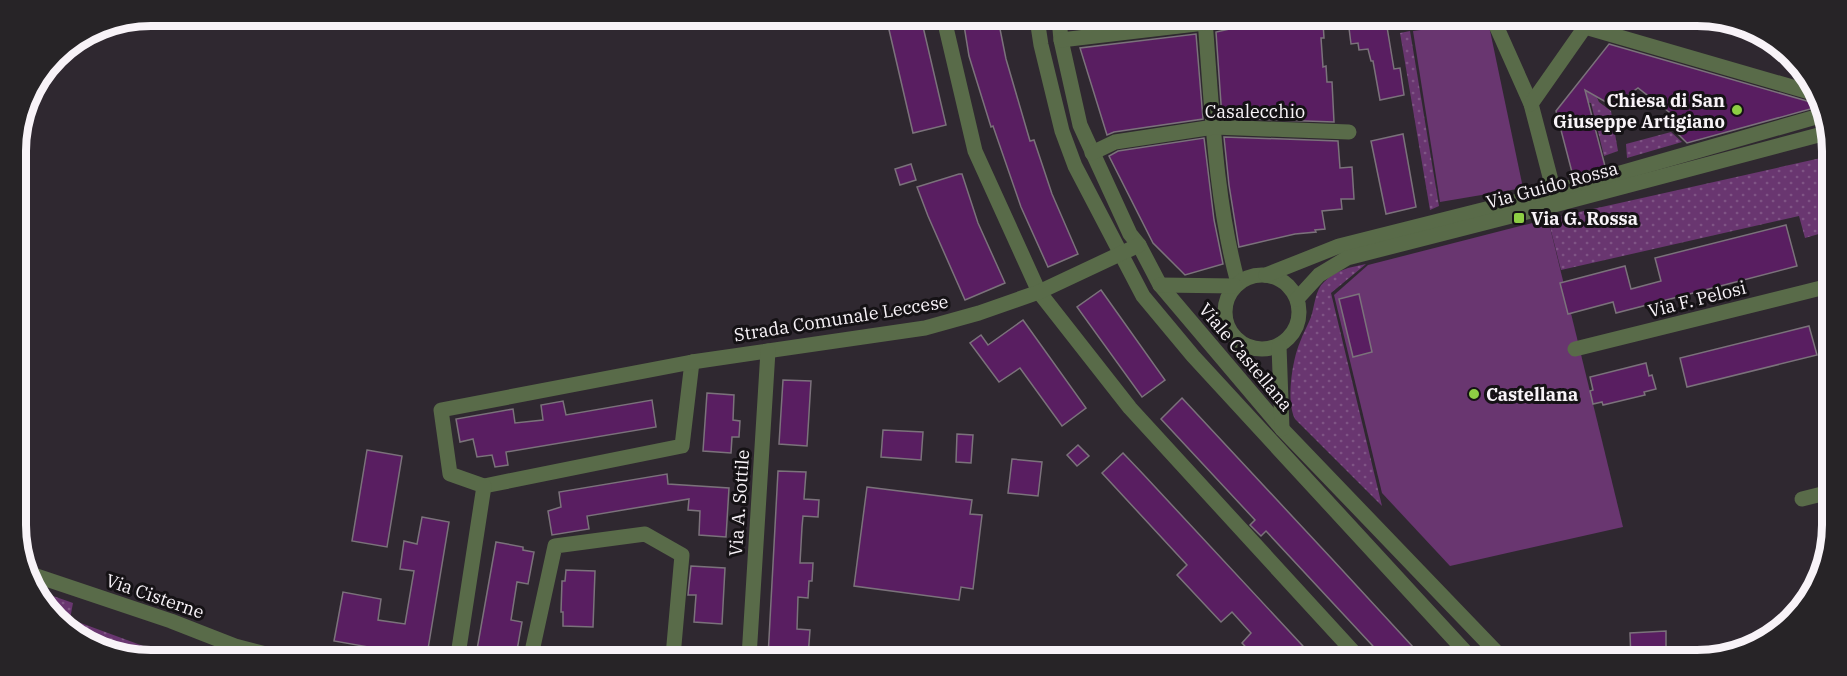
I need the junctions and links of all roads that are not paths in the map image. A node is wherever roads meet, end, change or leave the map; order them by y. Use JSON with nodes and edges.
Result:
{"nodes":[{"id":1,"x":946,"y":26,"type":"edge"},
{"id":2,"x":1038,"y":26,"type":"edge"},
{"id":3,"x":1060,"y":26,"type":"edge"},
{"id":4,"x":1167,"y":26,"type":"edge"},
{"id":5,"x":1205,"y":26,"type":"edge"},
{"id":6,"x":1496,"y":26,"type":"edge"},
{"id":7,"x":1583,"y":26,"type":"edge"},
{"id":8,"x":1591,"y":26,"type":"edge"},
{"id":9,"x":1061,"y":40,"type":"junction"},
{"id":10,"x":1806,"y":91,"type":"edge"},
{"id":11,"x":1531,"y":104,"type":"junction"},
{"id":12,"x":1817,"y":117,"type":"edge"},
{"id":13,"x":1214,"y":127,"type":"junction"},
{"id":14,"x":1349,"y":132,"type":"dead end"},
{"id":15,"x":1820,"y":134,"type":"edge"},
{"id":16,"x":1092,"y":153,"type":"junction"},
{"id":17,"x":1554,"y":199,"type":"junction"},
{"id":18,"x":1139,"y":245,"type":"junction"},
{"id":19,"x":1121,"y":255,"type":"junction"},
{"id":20,"x":1266,"y":275,"type":"junction"},
{"id":21,"x":1160,"y":285,"type":"junction"},
{"id":22,"x":1237,"y":285,"type":"junction"},
{"id":23,"x":1822,"y":288,"type":"edge"},
{"id":24,"x":1039,"y":292,"type":"junction"},
{"id":25,"x":1298,"y":299,"type":"junction"},
{"id":26,"x":1232,"y":335,"type":"junction"},
{"id":27,"x":1208,"y":344,"type":"junction"},
{"id":28,"x":1279,"y":346,"type":"junction"},
{"id":29,"x":1575,"y":348,"type":"dead end"},
{"id":30,"x":768,"y":351,"type":"junction"},
{"id":31,"x":1193,"y":356,"type":"junction"},
{"id":32,"x":692,"y":362,"type":"junction"},
{"id":33,"x":1282,"y":429,"type":"junction"},
{"id":34,"x":484,"y":486,"type":"junction"},
{"id":35,"x":1822,"y":494,"type":"edge"},
{"id":36,"x":1802,"y":499,"type":"dead end"},
{"id":37,"x":36,"y":576,"type":"edge"},
{"id":38,"x":1352,"y":650,"type":"edge"},
{"id":39,"x":1464,"y":650,"type":"edge"},
{"id":40,"x":1495,"y":650,"type":"edge"},
{"id":41,"x":256,"y":651,"type":"edge"},
{"id":42,"x":460,"y":651,"type":"edge"},
{"id":43,"x":532,"y":651,"type":"edge"},
{"id":44,"x":674,"y":651,"type":"edge"},
{"id":45,"x":749,"y":651,"type":"edge"}],
"edges":[{"from":1,"to":24,"type":"street"},
{"from":2,"to":19,"type":"street"},
{"from":3,"to":9,"type":"street","name":"Viale Castellana"},
{"from":4,"to":9,"type":"street"},
{"from":5,"to":13,"type":"street"},
{"from":6,"to":11,"type":"street"},
{"from":7,"to":11,"type":"street"},
{"from":8,"to":10,"type":"street"},
{"from":9,"to":16,"type":"street","name":"Viale Castellana"},
{"from":11,"to":17,"type":"street"},
{"from":12,"to":17,"type":"street"},
{"from":13,"to":14,"type":"street","name":"Casalecchio"},
{"from":13,"to":16,"type":"street","name":"Casalecchio"},
{"from":13,"to":22,"type":"street"},
{"from":15,"to":17,"type":"street","name":"Via Guido Rossa"},
{"from":16,"to":18,"type":"street","name":"Viale Castellana"},
{"from":17,"to":20,"type":"street"},
{"from":17,"to":25,"type":"street","name":"Via Guido Rossa"},
{"from":18,"to":19,"type":"street","name":"Strada Comunale Leccese"},
{"from":18,"to":21,"type":"street","name":"Viale Castellana"},
{"from":19,"to":24,"type":"street","name":"Strada Comunale Leccese"},
{"from":19,"to":31,"type":"street"},
{"from":20,"to":22,"type":"street"},
{"from":20,"to":25,"type":"street"},
{"from":21,"to":22,"type":"street"},
{"from":21,"to":27,"type":"street","name":"Viale Castellana"},
{"from":22,"to":26,"type":"street"},
{"from":23,"to":29,"type":"street","name":"Via F. Pelosi"},
{"from":24,"to":30,"type":"street","name":"Strada Comunale Leccese"},
{"from":24,"to":38,"type":"street"},
{"from":25,"to":28,"type":"street"},
{"from":26,"to":27,"type":"street"},
{"from":26,"to":28,"type":"street"},
{"from":27,"to":31,"type":"street"},
{"from":27,"to":33,"type":"street","name":"Viale Castellana"},
{"from":28,"to":33,"type":"street"},
{"from":30,"to":32,"type":"street","name":"Strada Comunale Leccese"},
{"from":30,"to":45,"type":"street","name":"Via A. Sottile"},
{"from":31,"to":39,"type":"street"},
{"from":32,"to":34,"type":"street"},
{"from":32,"to":34,"type":"street","name":"Strada Comunale Leccese"},
{"from":33,"to":40,"type":"street","name":"Viale Castellana"},
{"from":34,"to":42,"type":"street"},
{"from":35,"to":36,"type":"street"},
{"from":37,"to":41,"type":"street","name":"Via Cisterne"},
{"from":43,"to":44,"type":"street"}]}
